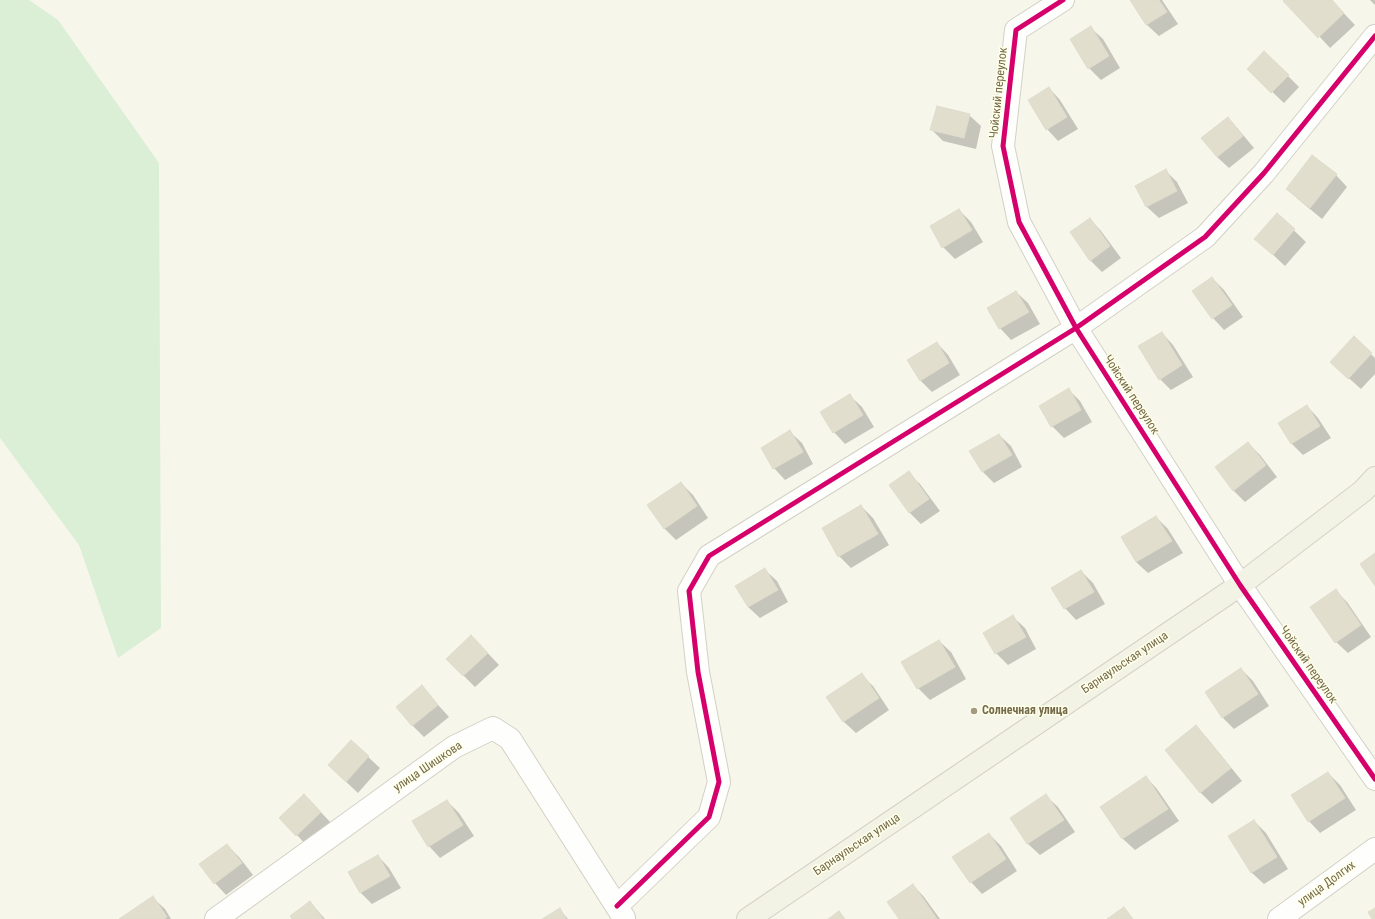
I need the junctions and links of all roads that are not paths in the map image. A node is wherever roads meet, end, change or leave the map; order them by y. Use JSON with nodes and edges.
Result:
{"nodes":[{"id":1,"x":1063,"y":0,"type":"edge"},
{"id":2,"x":1375,"y":36,"type":"edge"},
{"id":3,"x":1076,"y":328,"type":"junction"},
{"id":4,"x":1375,"y":478,"type":"edge"},
{"id":5,"x":1240,"y":585,"type":"junction"},
{"id":6,"x":1375,"y":779,"type":"edge"},
{"id":7,"x":1375,"y":849,"type":"edge"},
{"id":8,"x":621,"y":912,"type":"edge"},
{"id":9,"x":216,"y":919,"type":"edge"},
{"id":10,"x":748,"y":919,"type":"edge"},
{"id":11,"x":1279,"y":919,"type":"edge"}],
"edges":[{"from":1,"to":3,"type":"street","name":"Чойский переулок"},
{"from":2,"to":3,"type":"street"},
{"from":3,"to":5,"type":"street","name":"Чойский переулок"},
{"from":3,"to":8,"type":"street"},
{"from":4,"to":5,"type":"main road","name":"Барнаульская улица"},
{"from":5,"to":6,"type":"street","name":"Чойский переулок"},
{"from":5,"to":10,"type":"main road","name":"Барнаульская улица"},
{"from":7,"to":11,"type":"street","name":"улица Долгих"},
{"from":8,"to":9,"type":"street","name":"улица Шишкова"}]}
